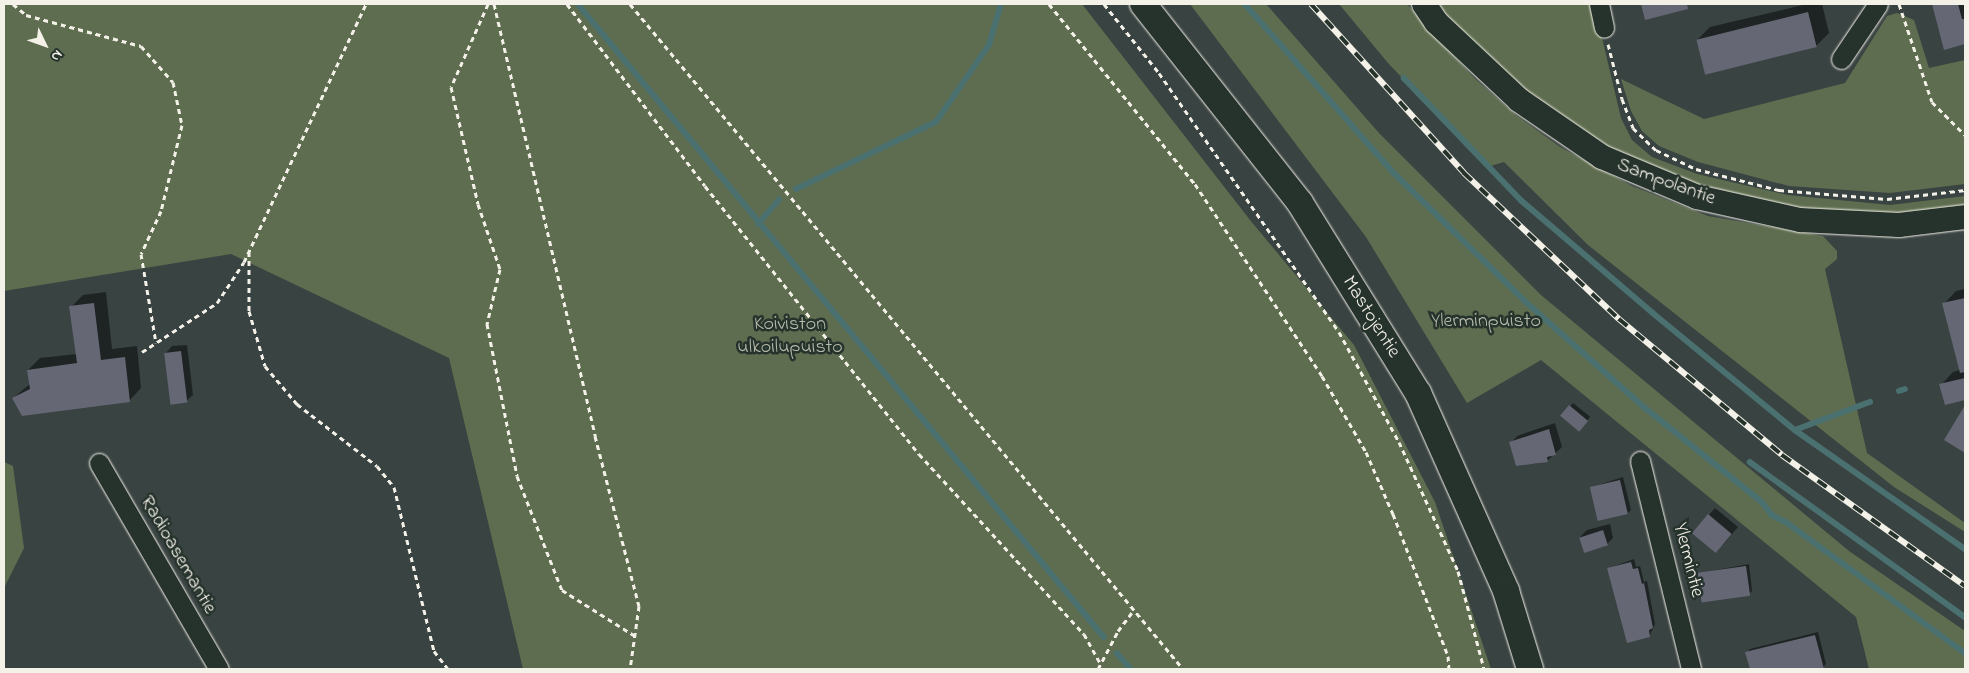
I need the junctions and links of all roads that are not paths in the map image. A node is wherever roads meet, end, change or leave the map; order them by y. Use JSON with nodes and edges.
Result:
{"nodes":[{"id":1,"x":1143,"y":4,"type":"edge"},
{"id":2,"x":1424,"y":4,"type":"edge"},
{"id":3,"x":1598,"y":4,"type":"edge"},
{"id":4,"x":1878,"y":4,"type":"edge"},
{"id":5,"x":1604,"y":28,"type":"road end"},
{"id":6,"x":1841,"y":59,"type":"dead end"},
{"id":7,"x":1965,"y":217,"type":"edge"},
{"id":8,"x":1640,"y":460,"type":"dead end"},
{"id":9,"x":99,"y":463,"type":"dead end"},
{"id":10,"x":219,"y":669,"type":"edge"},
{"id":11,"x":1530,"y":669,"type":"edge"},
{"id":12,"x":1691,"y":669,"type":"edge"}],
"edges":[{"from":1,"to":11,"type":"main road","name":"Mastojentie"},
{"from":2,"to":7,"type":"street","name":"Sampolantie"},
{"from":3,"to":5,"type":"street"},
{"from":4,"to":6,"type":"street"},
{"from":8,"to":12,"type":"street","name":"Ylermintie"},
{"from":9,"to":10,"type":"street","name":"Radioasemantie"}]}
